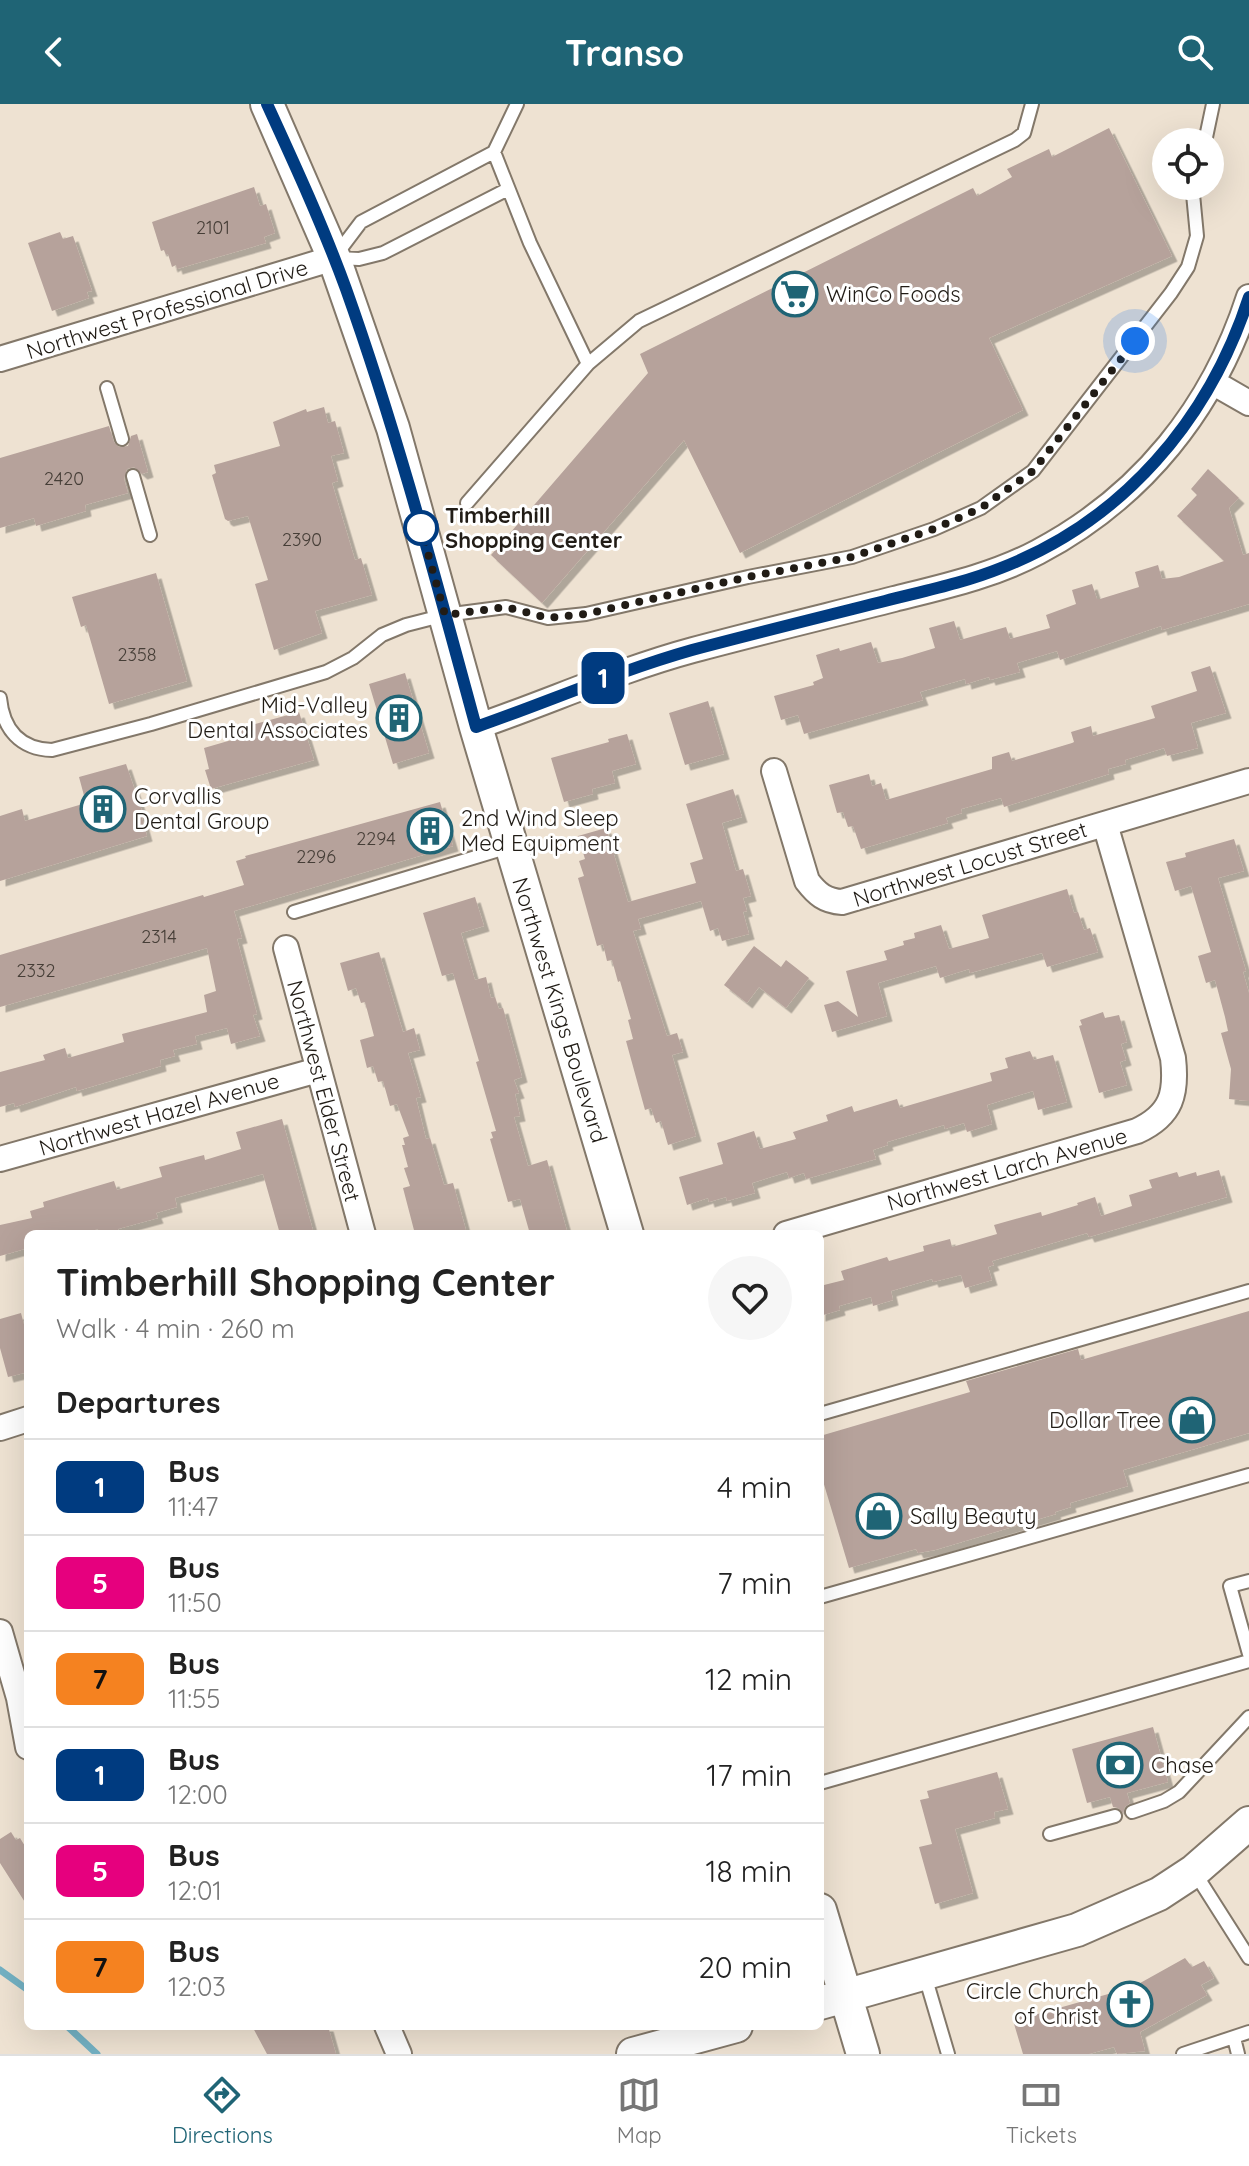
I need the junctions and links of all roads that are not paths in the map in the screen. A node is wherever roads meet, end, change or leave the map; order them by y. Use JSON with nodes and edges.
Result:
{"nodes":[{"id":1,"x":267,"y":104,"type":"edge"},
{"id":2,"x":517,"y":104,"type":"edge"},
{"id":3,"x":1032,"y":104,"type":"edge"},
{"id":4,"x":1213,"y":104,"type":"edge"},
{"id":5,"x":1208,"y":128,"type":"edge"},
{"id":6,"x":494,"y":152,"type":"junction"},
{"id":7,"x":508,"y":189,"type":"junction"},
{"id":8,"x":1194,"y":200,"type":"edge"},
{"id":9,"x":334,"y":258,"type":"junction"},
{"id":10,"x":1249,"y":297,"type":"edge"},
{"id":11,"x":0,"y":359,"type":"edge"},
{"id":12,"x":588,"y":364,"type":"junction"},
{"id":13,"x":1214,"y":383,"type":"junction"},
{"id":14,"x":107,"y":388,"type":"dead end"},
{"id":15,"x":1249,"y":403,"type":"edge"},
{"id":16,"x":122,"y":439,"type":"dead end"},
{"id":17,"x":133,"y":476,"type":"dead end"},
{"id":18,"x":467,"y":503,"type":"dead end"},
{"id":19,"x":150,"y":535,"type":"dead end"},
{"id":20,"x":445,"y":615,"type":"junction"},
{"id":21,"x":0,"y":698,"type":"edge"},
{"id":22,"x":476,"y":727,"type":"junction"},
{"id":23,"x":774,"y":771,"type":"dead end"},
{"id":24,"x":1249,"y":781,"type":"edge"},
{"id":25,"x":1105,"y":824,"type":"junction"},
{"id":26,"x":511,"y":846,"type":"junction"},
{"id":27,"x":294,"y":912,"type":"dead end"},
{"id":28,"x":286,"y":948,"type":"dead end"},
{"id":29,"x":318,"y":1070,"type":"junction"},
{"id":30,"x":0,"y":1159,"type":"edge"},
{"id":31,"x":362,"y":1230,"type":"edge"},
{"id":32,"x":626,"y":1230,"type":"edge"},
{"id":33,"x":800,"y":1230,"type":"edge"},
{"id":34,"x":1249,"y":1291,"type":"edge"},
{"id":35,"x":824,"y":1413,"type":"edge"},
{"id":36,"x":24,"y":1420,"type":"edge"},
{"id":37,"x":0,"y":1428,"type":"edge"},
{"id":38,"x":1249,"y":1475,"type":"edge"},
{"id":39,"x":1249,"y":1581,"type":"edge"},
{"id":40,"x":824,"y":1596,"type":"edge"},
{"id":41,"x":0,"y":1632,"type":"edge"},
{"id":42,"x":1249,"y":1654,"type":"edge"},
{"id":43,"x":1249,"y":1661,"type":"edge"},
{"id":44,"x":16,"y":1699,"type":"edge"},
{"id":45,"x":1249,"y":1717,"type":"edge"},
{"id":46,"x":24,"y":1731,"type":"edge"},
{"id":47,"x":824,"y":1782,"type":"edge"},
{"id":48,"x":1132,"y":1812,"type":"dead end"},
{"id":49,"x":1115,"y":1816,"type":"dead end"},
{"id":50,"x":1249,"y":1823,"type":"edge"},
{"id":51,"x":1050,"y":1834,"type":"dead end"},
{"id":52,"x":1194,"y":1871,"type":"junction"},
{"id":53,"x":824,"y":1938,"type":"edge"},
{"id":54,"x":1249,"y":1958,"type":"edge"},
{"id":55,"x":924,"y":1974,"type":"junction"},
{"id":56,"x":833,"y":2000,"type":"edge"},
{"id":57,"x":389,"y":2030,"type":"edge"},
{"id":58,"x":721,"y":2030,"type":"edge"},
{"id":59,"x":1249,"y":2032,"type":"edge"},
{"id":60,"x":1234,"y":2038,"type":"junction"},
{"id":61,"x":399,"y":2054,"type":"edge"},
{"id":62,"x":633,"y":2054,"type":"edge"},
{"id":63,"x":863,"y":2054,"type":"edge"},
{"id":64,"x":948,"y":2054,"type":"edge"},
{"id":65,"x":1183,"y":2054,"type":"edge"},
{"id":66,"x":1238,"y":2054,"type":"edge"}],
"edges":[{"from":1,"to":9,"type":"main road","name":"Northwest Kings Boulevard"},
{"from":2,"to":6,"type":"lane"},
{"from":3,"to":12,"type":"lane"},
{"from":4,"to":5,"type":"lane"},
{"from":6,"to":7,"type":"lane"},
{"from":6,"to":9,"type":"lane"},
{"from":7,"to":9,"type":"lane"},
{"from":7,"to":12,"type":"lane"},
{"from":8,"to":20,"type":"lane"},
{"from":9,"to":11,"type":"street","name":"Northwest Professional Drive"},
{"from":9,"to":20,"type":"main road","name":"Northwest Kings Boulevard"},
{"from":10,"to":13,"type":"street"},
{"from":12,"to":18,"type":"lane"},
{"from":13,"to":15,"type":"street"},
{"from":13,"to":22,"type":"street"},
{"from":14,"to":16,"type":"lane"},
{"from":17,"to":19,"type":"lane"},
{"from":20,"to":21,"type":"lane"},
{"from":20,"to":22,"type":"main road","name":"Northwest Kings Boulevard"},
{"from":22,"to":26,"type":"main road","name":"Northwest Kings Boulevard"},
{"from":23,"to":25,"type":"street","name":"Northwest Locust Street"},
{"from":24,"to":25,"type":"street","name":"Northwest Locust Street"},
{"from":25,"to":33,"type":"street","name":"Northwest Larch Avenue"},
{"from":26,"to":27,"type":"lane"},
{"from":26,"to":32,"type":"main road","name":"Northwest Kings Boulevard"},
{"from":28,"to":29,"type":"street","name":"Northwest Elder Street"},
{"from":29,"to":30,"type":"street","name":"Northwest Hazel Avenue"},
{"from":29,"to":31,"type":"street","name":"Northwest Elder Street"},
{"from":34,"to":35,"type":"lane"},
{"from":36,"to":37,"type":"street"},
{"from":38,"to":40,"type":"lane"},
{"from":39,"to":42,"type":"lane"},
{"from":41,"to":44,"type":"street"},
{"from":43,"to":47,"type":"lane"},
{"from":44,"to":46,"type":"street"},
{"from":45,"to":48,"type":"lane"},
{"from":49,"to":51,"type":"lane"},
{"from":50,"to":52,"type":"main road"},
{"from":52,"to":54,"type":"lane"},
{"from":52,"to":55,"type":"main road"},
{"from":53,"to":56,"type":"main road"},
{"from":55,"to":56,"type":"main road"},
{"from":55,"to":64,"type":"lane"},
{"from":56,"to":63,"type":"main road"},
{"from":57,"to":61,"type":"street"},
{"from":58,"to":62,"type":"main road"},
{"from":59,"to":60,"type":"lane"},
{"from":60,"to":65,"type":"lane"},
{"from":60,"to":66,"type":"lane"}]}
